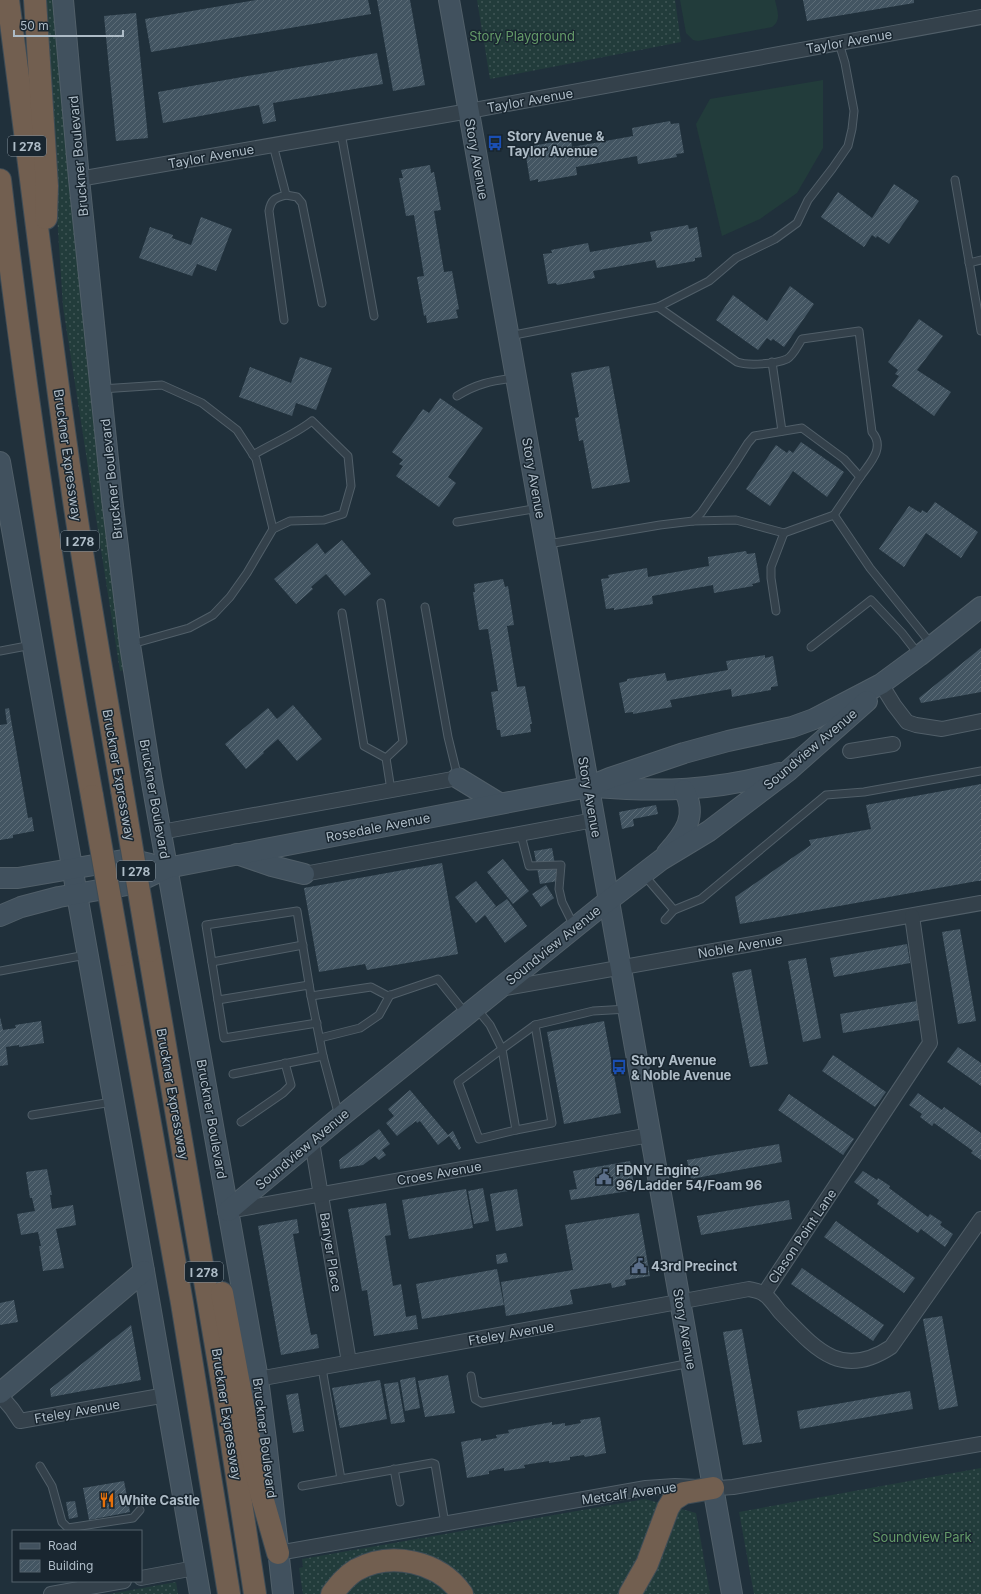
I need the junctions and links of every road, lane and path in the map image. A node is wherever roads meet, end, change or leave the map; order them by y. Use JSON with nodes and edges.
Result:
{"nodes":[{"id":1,"x":8,"y":0,"type":"edge"},
{"id":2,"x":36,"y":0,"type":"edge"},
{"id":3,"x":64,"y":0,"type":"edge"},
{"id":4,"x":449,"y":0,"type":"edge"},
{"id":5,"x":981,"y":17,"type":"edge"},
{"id":6,"x":839,"y":43,"type":"junction"},
{"id":7,"x":469,"y":111,"type":"junction"},
{"id":8,"x":341,"y":133,"type":"junction"},
{"id":9,"x":273,"y":146,"type":"junction"},
{"id":10,"x":79,"y":179,"type":"junction"},
{"id":11,"x":0,"y":180,"type":"edge"},
{"id":12,"x":955,"y":180,"type":"dead end"},
{"id":13,"x":286,"y":195,"type":"junction"},
{"id":14,"x":981,"y":260,"type":"edge"},
{"id":15,"x":969,"y":263,"type":"junction"},
{"id":16,"x":45,"y":291,"type":"junction"},
{"id":17,"x":322,"y":303,"type":"dead end"},
{"id":18,"x":658,"y":307,"type":"junction"},
{"id":19,"x":0,"y":312,"type":"edge"},
{"id":20,"x":374,"y":316,"type":"dead end"},
{"id":21,"x":284,"y":320,"type":"dead end"},
{"id":22,"x":981,"y":331,"type":"edge"},
{"id":23,"x":509,"y":336,"type":"junction"},
{"id":24,"x":772,"y":362,"type":"junction"},
{"id":25,"x":516,"y":377,"type":"junction"},
{"id":26,"x":101,"y":389,"type":"junction"},
{"id":27,"x":27,"y":396,"type":"junction"},
{"id":28,"x":457,"y":396,"type":"dead end"},
{"id":29,"x":782,"y":432,"type":"junction"},
{"id":30,"x":253,"y":455,"type":"junction"},
{"id":31,"x":0,"y":462,"type":"edge"},
{"id":32,"x":860,"y":477,"type":"junction"},
{"id":33,"x":4,"y":508,"type":"edge"},
{"id":34,"x":539,"y":508,"type":"junction"},
{"id":35,"x":834,"y":515,"type":"junction"},
{"id":36,"x":692,"y":521,"type":"junction"},
{"id":37,"x":457,"y":522,"type":"dead end"},
{"id":38,"x":273,"y":529,"type":"junction"},
{"id":39,"x":784,"y":533,"type":"junction"},
{"id":40,"x":546,"y":544,"type":"junction"},
{"id":41,"x":381,"y":603,"type":"dead end"},
{"id":42,"x":426,"y":607,"type":"dead end"},
{"id":43,"x":981,"y":607,"type":"edge"},
{"id":44,"x":776,"y":611,"type":"dead end"},
{"id":45,"x":342,"y":613,"type":"dead end"},
{"id":46,"x":32,"y":645,"type":"junction"},
{"id":47,"x":130,"y":645,"type":"junction"},
{"id":48,"x":811,"y":647,"type":"dead end"},
{"id":49,"x":0,"y":651,"type":"edge"},
{"id":50,"x":926,"y":651,"type":"junction"},
{"id":51,"x":881,"y":684,"type":"junction"},
{"id":52,"x":981,"y":721,"type":"edge"},
{"id":53,"x":728,"y":741,"type":"joint"},
{"id":54,"x":893,"y":744,"type":"dead end"},
{"id":55,"x":850,"y":751,"type":"dead end"},
{"id":56,"x":386,"y":758,"type":"junction"},
{"id":57,"x":788,"y":771,"type":"junction"},
{"id":58,"x":981,"y":771,"type":"edge"},
{"id":59,"x":458,"y":778,"type":"junction"},
{"id":60,"x":588,"y":787,"type":"junction"},
{"id":61,"x":391,"y":790,"type":"junction"},
{"id":62,"x":684,"y":790,"type":"junction"},
{"id":63,"x":499,"y":803,"type":"junction"},
{"id":64,"x":594,"y":820,"type":"junction"},
{"id":65,"x":161,"y":832,"type":"junction"},
{"id":66,"x":521,"y":835,"type":"junction"},
{"id":67,"x":237,"y":854,"type":"junction"},
{"id":68,"x":661,"y":860,"type":"junction"},
{"id":69,"x":72,"y":868,"type":"junction"},
{"id":70,"x":167,"y":868,"type":"junction"},
{"id":71,"x":304,"y":874,"type":"joint"},
{"id":72,"x":643,"y":874,"type":"junction"},
{"id":73,"x":0,"y":878,"type":"edge"},
{"id":74,"x":77,"y":894,"type":"junction"},
{"id":75,"x":608,"y":900,"type":"junction"},
{"id":76,"x":981,"y":903,"type":"edge"},
{"id":77,"x":674,"y":910,"type":"junction"},
{"id":78,"x":0,"y":916,"type":"edge"},
{"id":79,"x":912,"y":916,"type":"junction"},
{"id":80,"x":664,"y":920,"type":"dead end"},
{"id":81,"x":575,"y":928,"type":"junction"},
{"id":82,"x":302,"y":946,"type":"junction"},
{"id":83,"x":149,"y":951,"type":"junction"},
{"id":84,"x":88,"y":955,"type":"junction"},
{"id":85,"x":212,"y":962,"type":"junction"},
{"id":86,"x":621,"y":968,"type":"junction"},
{"id":87,"x":0,"y":971,"type":"edge"},
{"id":88,"x":309,"y":985,"type":"junction"},
{"id":89,"x":500,"y":989,"type":"junction"},
{"id":90,"x":390,"y":995,"type":"junction"},
{"id":91,"x":311,"y":996,"type":"junction"},
{"id":92,"x":218,"y":1000,"type":"junction"},
{"id":93,"x":628,"y":1009,"type":"junction"},
{"id":94,"x":472,"y":1012,"type":"junction"},
{"id":95,"x":316,"y":1022,"type":"junction"},
{"id":96,"x":535,"y":1025,"type":"junction"},
{"id":97,"x":320,"y":1038,"type":"junction"},
{"id":98,"x":502,"y":1049,"type":"junction"},
{"id":99,"x":323,"y":1056,"type":"junction"},
{"id":100,"x":285,"y":1063,"type":"junction"},
{"id":101,"x":232,"y":1074,"type":"dead end"},
{"id":102,"x":114,"y":1101,"type":"junction"},
{"id":103,"x":32,"y":1115,"type":"dead end"},
{"id":104,"x":339,"y":1118,"type":"junction"},
{"id":105,"x":241,"y":1122,"type":"dead end"},
{"id":106,"x":516,"y":1130,"type":"junction"},
{"id":107,"x":650,"y":1135,"type":"junction"},
{"id":108,"x":312,"y":1142,"type":"junction"},
{"id":109,"x":321,"y":1194,"type":"junction"},
{"id":110,"x":228,"y":1211,"type":"junction"},
{"id":111,"x":981,"y":1219,"type":"edge"},
{"id":112,"x":144,"y":1271,"type":"junction"},
{"id":113,"x":764,"y":1294,"type":"junction"},
{"id":114,"x":680,"y":1302,"type":"junction"},
{"id":115,"x":349,"y":1362,"type":"junction"},
{"id":116,"x":691,"y":1363,"type":"junction"},
{"id":117,"x":322,"y":1368,"type":"junction"},
{"id":118,"x":471,"y":1376,"type":"dead end"},
{"id":119,"x":258,"y":1379,"type":"junction"},
{"id":120,"x":0,"y":1394,"type":"edge"},
{"id":121,"x":166,"y":1396,"type":"junction"},
{"id":122,"x":981,"y":1444,"type":"edge"},
{"id":123,"x":40,"y":1466,"type":"dead end"},
{"id":124,"x":394,"y":1469,"type":"junction"},
{"id":125,"x":341,"y":1479,"type":"junction"},
{"id":126,"x":302,"y":1486,"type":"dead end"},
{"id":127,"x":713,"y":1488,"type":"junction"},
{"id":128,"x":400,"y":1502,"type":"dead end"},
{"id":129,"x":140,"y":1510,"type":"dead end"},
{"id":130,"x":445,"y":1524,"type":"junction"},
{"id":131,"x":278,"y":1553,"type":"junction"},
{"id":132,"x":195,"y":1568,"type":"junction"},
{"id":133,"x":142,"y":1578,"type":"edge"},
{"id":134,"x":118,"y":1582,"type":"edge"},
{"id":135,"x":51,"y":1594,"type":"edge"},
{"id":136,"x":200,"y":1594,"type":"edge"},
{"id":137,"x":229,"y":1594,"type":"edge"},
{"id":138,"x":255,"y":1594,"type":"edge"},
{"id":139,"x":283,"y":1594,"type":"edge"},
{"id":140,"x":332,"y":1594,"type":"edge"},
{"id":141,"x":462,"y":1594,"type":"edge"},
{"id":142,"x":630,"y":1594,"type":"edge"},
{"id":143,"x":732,"y":1594,"type":"edge"}],
"edges":[{"from":1,"to":16,"type":"highway","name":"Bruckner Expressway","number":"I 278"},
{"from":2,"to":16,"type":"highway"},
{"from":3,"to":10,"type":"main road","name":"Bruckner Boulevard"},
{"from":4,"to":7,"type":"main road","name":"Story Avenue"},
{"from":5,"to":6,"type":"street","name":"Taylor Avenue"},
{"from":6,"to":7,"type":"street","name":"Taylor Avenue"},
{"from":6,"to":18,"type":"lane"},
{"from":7,"to":8,"type":"street","name":"Taylor Avenue"},
{"from":7,"to":23,"type":"main road","name":"Story Avenue"},
{"from":8,"to":9,"type":"street","name":"Taylor Avenue"},
{"from":8,"to":20,"type":"lane"},
{"from":9,"to":10,"type":"street","name":"Taylor Avenue"},
{"from":9,"to":13,"type":"lane"},
{"from":10,"to":26,"type":"main road","name":"Bruckner Boulevard"},
{"from":11,"to":27,"type":"highway","name":"Bruckner Expressway","number":"I 278"},
{"from":12,"to":15,"type":"lane"},
{"from":13,"to":17,"type":"lane"},
{"from":13,"to":21,"type":"lane"},
{"from":14,"to":15,"type":"lane"},
{"from":15,"to":22,"type":"lane"},
{"from":16,"to":83,"type":"highway","name":"Bruckner Expressway","number":"I 278","bridge":true},
{"from":18,"to":23,"type":"lane"},
{"from":18,"to":24,"type":"lane"},
{"from":19,"to":27,"type":"highway"},
{"from":23,"to":25,"type":"main road","name":"Story Avenue"},
{"from":24,"to":29,"type":"lane"},
{"from":24,"to":32,"type":"lane"},
{"from":25,"to":28,"type":"lane"},
{"from":25,"to":34,"type":"main road","name":"Story Avenue"},
{"from":26,"to":30,"type":"lane"},
{"from":26,"to":47,"type":"main road","name":"Bruckner Boulevard"},
{"from":27,"to":137,"type":"highway","name":"Bruckner Expressway","number":"I 278","bridge":true},
{"from":29,"to":32,"type":"lane"},
{"from":29,"to":36,"type":"lane"},
{"from":30,"to":38,"type":"lane"},
{"from":30,"to":38,"type":"lane"},
{"from":31,"to":33,"type":"main road"},
{"from":32,"to":35,"type":"lane"},
{"from":33,"to":46,"type":"main road"},
{"from":34,"to":37,"type":"lane"},
{"from":34,"to":40,"type":"main road","name":"Story Avenue"},
{"from":35,"to":39,"type":"lane"},
{"from":35,"to":50,"type":"lane"},
{"from":36,"to":39,"type":"lane"},
{"from":36,"to":40,"type":"lane"},
{"from":38,"to":47,"type":"lane"},
{"from":39,"to":44,"type":"lane"},
{"from":40,"to":60,"type":"main road","name":"Story Avenue"},
{"from":41,"to":56,"type":"lane"},
{"from":42,"to":59,"type":"lane"},
{"from":43,"to":50,"type":"main road","name":"Soundview Avenue"},
{"from":45,"to":56,"type":"lane"},
{"from":46,"to":49,"type":"lane"},
{"from":46,"to":69,"type":"main road"},
{"from":47,"to":65,"type":"main road","name":"Bruckner Boulevard"},
{"from":48,"to":50,"type":"lane"},
{"from":50,"to":51,"type":"main road","name":"Soundview Avenue"},
{"from":51,"to":52,"type":"street"},
{"from":51,"to":53,"type":"main road","name":"Soundview Avenue"},
{"from":51,"to":57,"type":"main road","name":"Soundview Avenue"},
{"from":53,"to":60,"type":"main road","name":"Rosedale Avenue"},
{"from":54,"to":55,"type":"street"},
{"from":56,"to":61,"type":"lane"},
{"from":57,"to":62,"type":"main road","name":"Rosedale Avenue"},
{"from":57,"to":68,"type":"main road","name":"Soundview Avenue"},
{"from":58,"to":77,"type":"lane"},
{"from":59,"to":61,"type":"street"},
{"from":59,"to":63,"type":"main road"},
{"from":60,"to":62,"type":"main road","name":"Rosedale Avenue"},
{"from":60,"to":63,"type":"main road","name":"Rosedale Avenue"},
{"from":60,"to":64,"type":"main road","name":"Story Avenue"},
{"from":61,"to":65,"type":"street"},
{"from":62,"to":68,"type":"main road"},
{"from":63,"to":67,"type":"main road","name":"Rosedale Avenue"},
{"from":64,"to":66,"type":"street"},
{"from":64,"to":75,"type":"main road","name":"Story Avenue"},
{"from":65,"to":70,"type":"main road","name":"Bruckner Boulevard"},
{"from":66,"to":71,"type":"street"},
{"from":66,"to":81,"type":"lane"},
{"from":67,"to":70,"type":"main road","name":"Rosedale Avenue"},
{"from":67,"to":71,"type":"main road"},
{"from":68,"to":72,"type":"main road","name":"Soundview Avenue"},
{"from":69,"to":70,"type":"main road","name":"Rosedale Avenue"},
{"from":69,"to":73,"type":"main road","name":"Rosedale Avenue"},
{"from":69,"to":74,"type":"main road"},
{"from":70,"to":74,"type":"main road","name":"Rosedale Avenue"},
{"from":70,"to":110,"type":"main road","name":"Bruckner Boulevard"},
{"from":72,"to":75,"type":"main road","name":"Soundview Avenue"},
{"from":72,"to":77,"type":"lane"},
{"from":74,"to":78,"type":"main road","name":"Rosedale Avenue"},
{"from":74,"to":84,"type":"main road"},
{"from":75,"to":81,"type":"main road","name":"Soundview Avenue"},
{"from":75,"to":86,"type":"main road","name":"Story Avenue"},
{"from":76,"to":79,"type":"street","name":"Noble Avenue"},
{"from":77,"to":80,"type":"lane"},
{"from":79,"to":86,"type":"street","name":"Noble Avenue"},
{"from":79,"to":113,"type":"street","name":"Clason Point Lane"},
{"from":81,"to":89,"type":"main road","name":"Soundview Avenue"},
{"from":82,"to":85,"type":"lane"},
{"from":82,"to":85,"type":"lane"},
{"from":82,"to":88,"type":"lane"},
{"from":83,"to":131,"type":"highway"},
{"from":83,"to":138,"type":"highway","name":"Bruckner Expressway","number":"I 278"},
{"from":84,"to":87,"type":"lane"},
{"from":84,"to":102,"type":"main road"},
{"from":85,"to":92,"type":"lane"},
{"from":86,"to":89,"type":"street","name":"Noble Avenue"},
{"from":86,"to":93,"type":"main road","name":"Story Avenue"},
{"from":88,"to":91,"type":"lane"},
{"from":88,"to":92,"type":"lane"},
{"from":89,"to":94,"type":"main road","name":"Soundview Avenue"},
{"from":90,"to":91,"type":"lane"},
{"from":90,"to":94,"type":"lane"},
{"from":90,"to":97,"type":"lane"},
{"from":91,"to":95,"type":"lane"},
{"from":92,"to":95,"type":"lane"},
{"from":93,"to":96,"type":"lane"},
{"from":93,"to":107,"type":"main road","name":"Story Avenue"},
{"from":94,"to":98,"type":"lane"},
{"from":94,"to":104,"type":"main road","name":"Soundview Avenue"},
{"from":95,"to":97,"type":"lane"},
{"from":96,"to":98,"type":"lane"},
{"from":96,"to":106,"type":"lane"},
{"from":97,"to":99,"type":"lane"},
{"from":98,"to":106,"type":"lane"},
{"from":98,"to":106,"type":"lane"},
{"from":99,"to":100,"type":"lane"},
{"from":99,"to":104,"type":"lane"},
{"from":100,"to":101,"type":"lane"},
{"from":100,"to":105,"type":"lane"},
{"from":102,"to":103,"type":"lane"},
{"from":102,"to":112,"type":"main road"},
{"from":104,"to":108,"type":"main road","name":"Soundview Avenue"},
{"from":107,"to":109,"type":"street","name":"Croes Avenue"},
{"from":107,"to":114,"type":"main road","name":"Story Avenue"},
{"from":108,"to":109,"type":"street","name":"Banyer Place"},
{"from":108,"to":110,"type":"main road","name":"Soundview Avenue"},
{"from":109,"to":110,"type":"street","name":"Croes Avenue"},
{"from":109,"to":115,"type":"street","name":"Banyer Place"},
{"from":110,"to":119,"type":"main road","name":"Bruckner Boulevard"},
{"from":111,"to":113,"type":"street","name":"Clason Point Lane"},
{"from":112,"to":120,"type":"main road"},
{"from":112,"to":121,"type":"main road"},
{"from":113,"to":114,"type":"street","name":"Fteley Avenue"},
{"from":114,"to":115,"type":"street","name":"Fteley Avenue"},
{"from":114,"to":116,"type":"main road","name":"Story Avenue"},
{"from":115,"to":117,"type":"street","name":"Fteley Avenue"},
{"from":116,"to":118,"type":"lane"},
{"from":116,"to":127,"type":"main road","name":"Story Avenue"},
{"from":117,"to":119,"type":"street","name":"Fteley Avenue"},
{"from":117,"to":125,"type":"lane"},
{"from":119,"to":131,"type":"main road","name":"Bruckner Boulevard"},
{"from":120,"to":121,"type":"street","name":"Fteley Avenue"},
{"from":121,"to":132,"type":"main road"},
{"from":122,"to":127,"type":"street","name":"Metcalf Avenue"},
{"from":123,"to":129,"type":"lane"},
{"from":124,"to":125,"type":"lane"},
{"from":124,"to":128,"type":"lane"},
{"from":124,"to":130,"type":"lane"},
{"from":125,"to":126,"type":"lane"},
{"from":127,"to":130,"type":"street","name":"Metcalf Avenue"},
{"from":127,"to":142,"type":"highway"},
{"from":127,"to":143,"type":"main road","name":"Story Avenue"},
{"from":130,"to":131,"type":"street","name":"Metcalf Avenue"},
{"from":131,"to":139,"type":"main road","name":"Bruckner Boulevard"},
{"from":132,"to":133,"type":"street"},
{"from":132,"to":136,"type":"main road"},
{"from":134,"to":135,"type":"street"},
{"from":140,"to":141,"type":"highway"}]}
